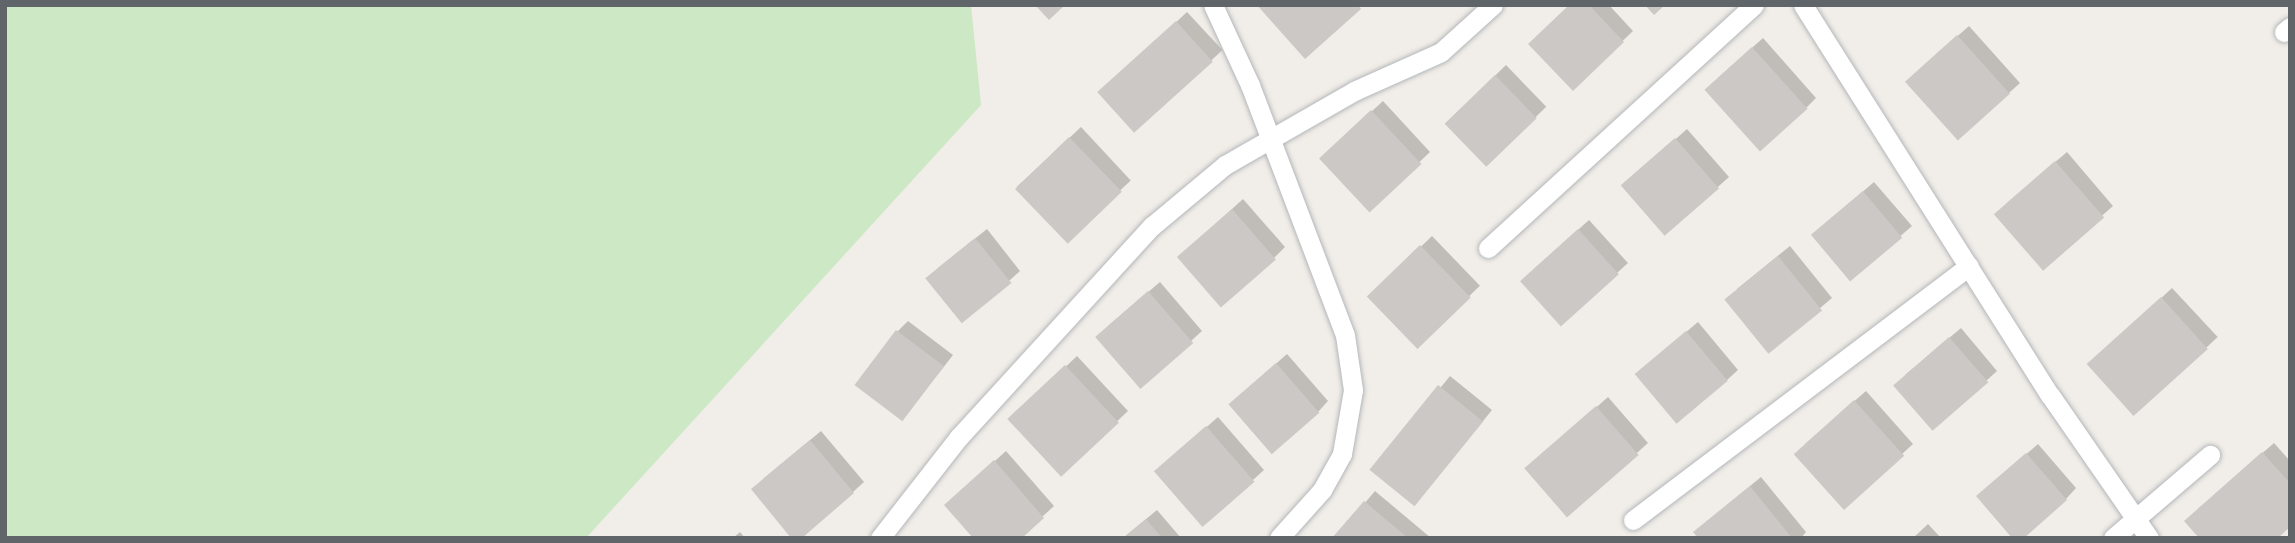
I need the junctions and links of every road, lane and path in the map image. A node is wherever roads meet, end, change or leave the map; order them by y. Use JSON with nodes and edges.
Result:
{"nodes":[{"id":1,"x":1213,"y":5,"type":"edge"},
{"id":2,"x":1493,"y":5,"type":"edge"},
{"id":3,"x":1754,"y":5,"type":"edge"},
{"id":4,"x":1803,"y":5,"type":"edge"},
{"id":5,"x":1270,"y":139,"type":"junction"},
{"id":6,"x":1488,"y":248,"type":"dead end"},
{"id":7,"x":1969,"y":265,"type":"junction"},
{"id":8,"x":2210,"y":455,"type":"dead end"},
{"id":9,"x":2135,"y":519,"type":"junction"},
{"id":10,"x":1633,"y":520,"type":"dead end"},
{"id":11,"x":880,"y":538,"type":"edge"},
{"id":12,"x":1279,"y":538,"type":"edge"},
{"id":13,"x":2113,"y":538,"type":"edge"},
{"id":14,"x":2149,"y":538,"type":"edge"}],
"edges":[{"from":1,"to":5,"type":"lane"},
{"from":2,"to":5,"type":"lane"},
{"from":3,"to":6,"type":"lane"},
{"from":4,"to":7,"type":"lane"},
{"from":5,"to":11,"type":"lane"},
{"from":5,"to":12,"type":"lane"},
{"from":7,"to":9,"type":"lane"},
{"from":7,"to":10,"type":"lane"},
{"from":8,"to":9,"type":"lane"},
{"from":9,"to":13,"type":"lane"},
{"from":9,"to":14,"type":"lane"}]}
